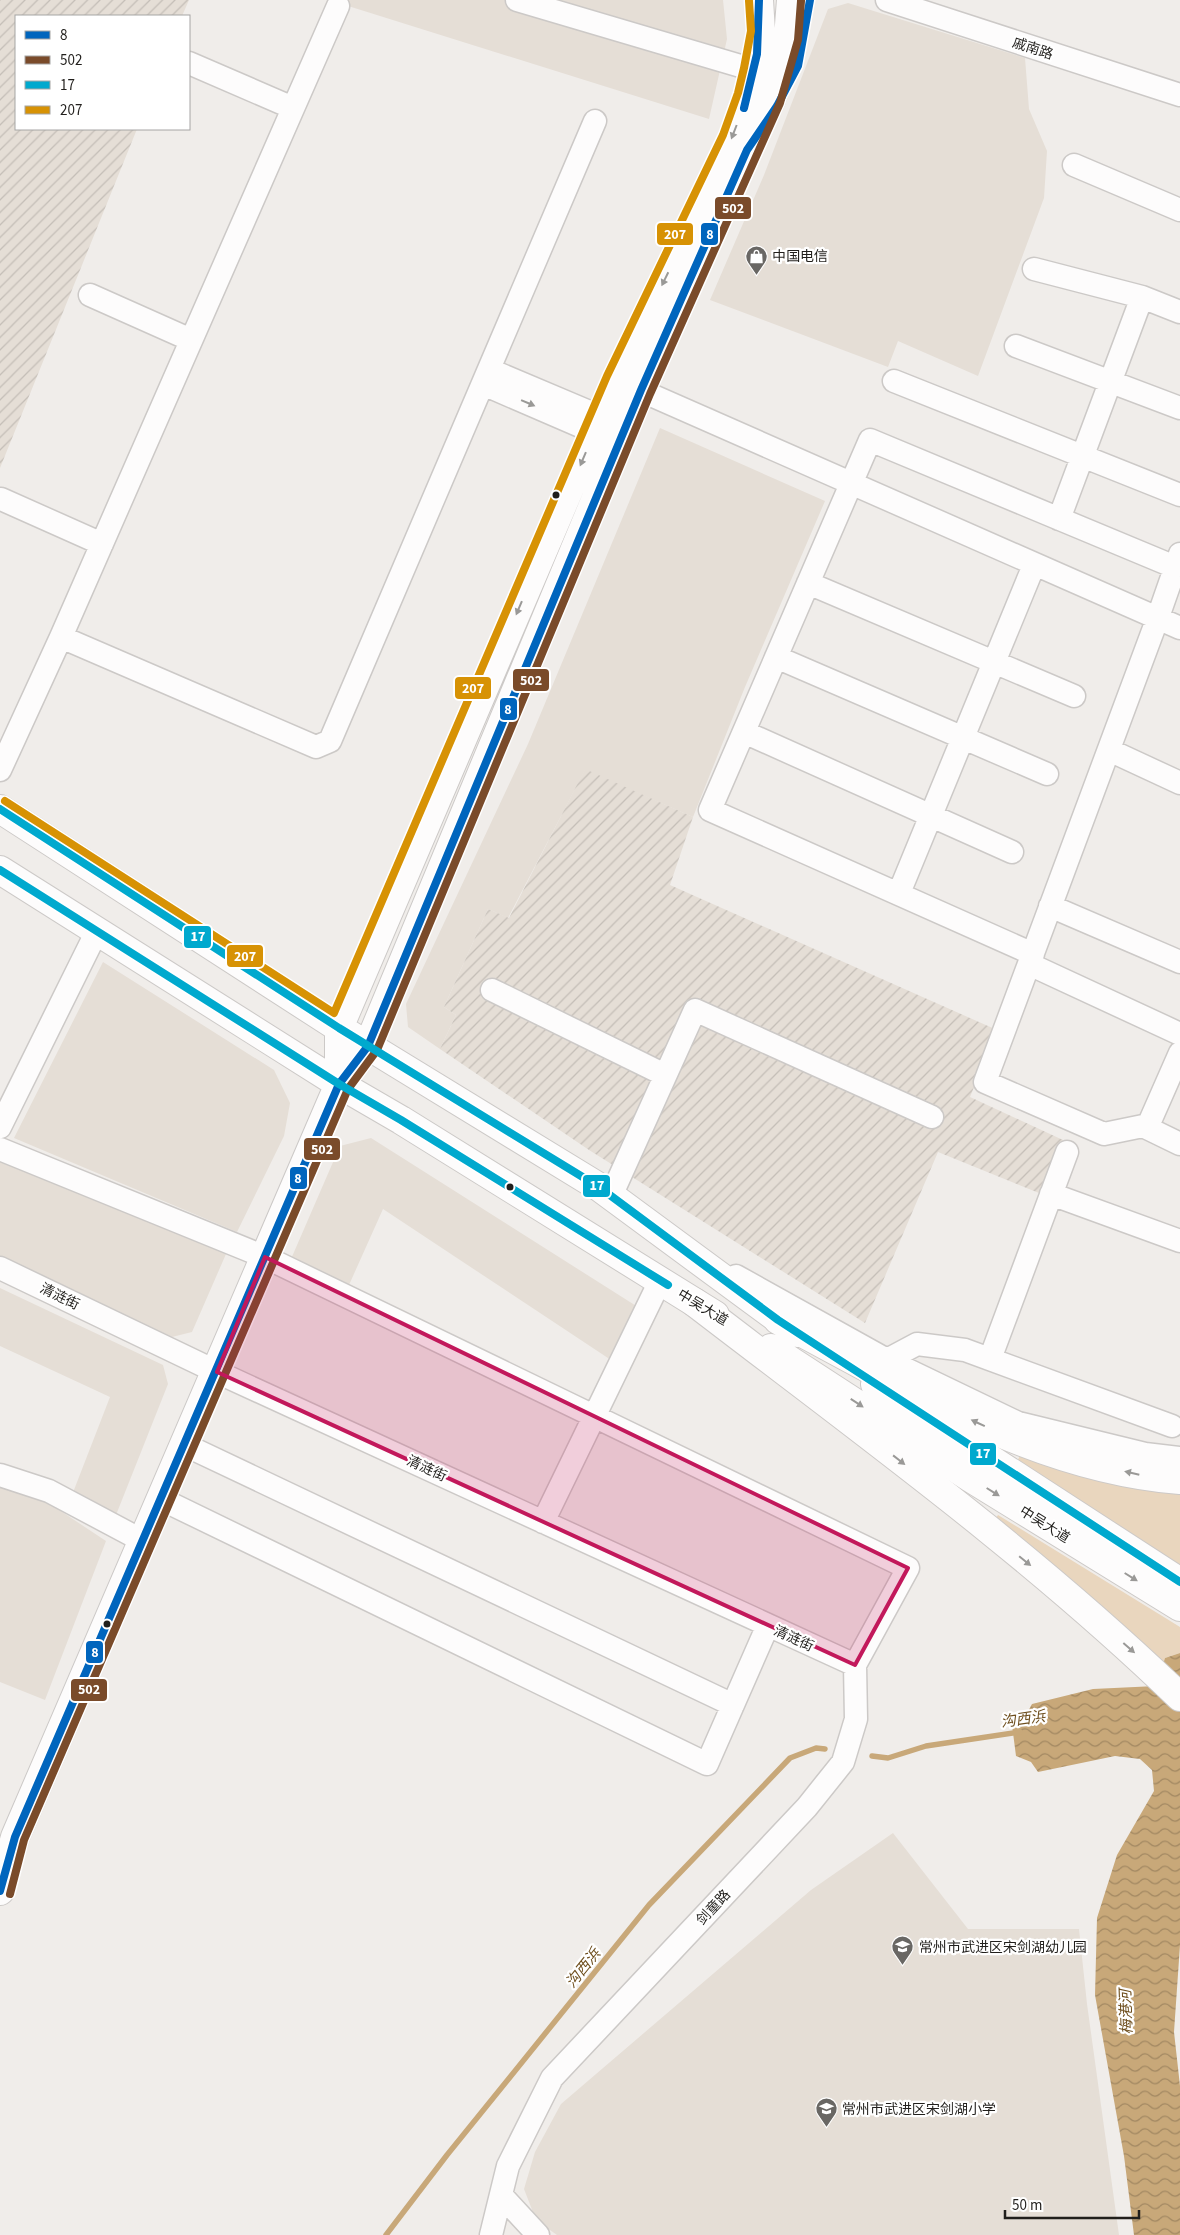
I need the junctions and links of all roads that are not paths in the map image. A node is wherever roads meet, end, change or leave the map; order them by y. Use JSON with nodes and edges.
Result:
{"nodes":[{"id":1,"x":517,"y":0,"type":"edge"},
{"id":2,"x":759,"y":0,"type":"edge"},
{"id":3,"x":791,"y":0,"type":"edge"},
{"id":4,"x":810,"y":0,"type":"edge"},
{"id":5,"x":887,"y":0,"type":"edge"},
{"id":6,"x":338,"y":6,"type":"dead end"},
{"id":7,"x":925,"y":6,"type":"edge"},
{"id":8,"x":190,"y":63,"type":"edge"},
{"id":9,"x":754,"y":70,"type":"junction"},
{"id":10,"x":1179,"y":92,"type":"edge"},
{"id":11,"x":293,"y":108,"type":"junction"},
{"id":12,"x":595,"y":121,"type":"dead end"},
{"id":13,"x":747,"y":150,"type":"junction"},
{"id":14,"x":1074,"y":166,"type":"dead end"},
{"id":15,"x":1180,"y":210,"type":"edge"},
{"id":16,"x":1034,"y":269,"type":"dead end"},
{"id":17,"x":90,"y":295,"type":"dead end"},
{"id":18,"x":1142,"y":297,"type":"junction"},
{"id":19,"x":1180,"y":312,"type":"edge"},
{"id":20,"x":191,"y":340,"type":"junction"},
{"id":21,"x":1016,"y":346,"type":"dead end"},
{"id":22,"x":486,"y":377,"type":"junction"},
{"id":23,"x":616,"y":380,"type":"junction"},
{"id":24,"x":894,"y":381,"type":"dead end"},
{"id":25,"x":1110,"y":382,"type":"junction"},
{"id":26,"x":641,"y":390,"type":"junction"},
{"id":27,"x":1180,"y":408,"type":"edge"},
{"id":28,"x":597,"y":424,"type":"junction"},
{"id":29,"x":1082,"y":456,"type":"junction"},
{"id":30,"x":851,"y":484,"type":"junction"},
{"id":31,"x":1180,"y":496,"type":"edge"},
{"id":32,"x":1,"y":499,"type":"edge"},
{"id":33,"x":1059,"y":519,"type":"junction"},
{"id":34,"x":102,"y":544,"type":"junction"},
{"id":35,"x":1178,"y":560,"type":"edge"},
{"id":36,"x":1034,"y":565,"type":"junction"},
{"id":37,"x":808,"y":583,"type":"junction"},
{"id":38,"x":1157,"y":620,"type":"junction"},
{"id":39,"x":1180,"y":628,"type":"edge"},
{"id":40,"x":61,"y":637,"type":"junction"},
{"id":41,"x":776,"y":657,"type":"junction"},
{"id":42,"x":994,"y":662,"type":"junction"},
{"id":43,"x":1074,"y":696,"type":"dead end"},
{"id":44,"x":744,"y":732,"type":"junction"},
{"id":45,"x":962,"y":738,"type":"junction"},
{"id":46,"x":1109,"y":750,"type":"junction"},
{"id":47,"x":0,"y":770,"type":"edge"},
{"id":48,"x":1047,"y":774,"type":"dead end"},
{"id":49,"x":1180,"y":783,"type":"edge"},
{"id":50,"x":0,"y":809,"type":"edge"},
{"id":51,"x":931,"y":816,"type":"junction"},
{"id":52,"x":1012,"y":852,"type":"dead end"},
{"id":53,"x":0,"y":870,"type":"edge"},
{"id":54,"x":899,"y":893,"type":"junction"},
{"id":55,"x":1050,"y":906,"type":"junction"},
{"id":56,"x":97,"y":931,"type":"junction"},
{"id":57,"x":1031,"y":959,"type":"junction"},
{"id":58,"x":1180,"y":962,"type":"edge"},
{"id":59,"x":492,"y":990,"type":"dead end"},
{"id":60,"x":339,"y":1028,"type":"junction"},
{"id":61,"x":1180,"y":1034,"type":"edge"},
{"id":62,"x":368,"y":1046,"type":"junction"},
{"id":63,"x":1180,"y":1052,"type":"edge"},
{"id":64,"x":665,"y":1075,"type":"junction"},
{"id":65,"x":339,"y":1084,"type":"junction"},
{"id":66,"x":932,"y":1116,"type":"dead end"},
{"id":67,"x":0,"y":1127,"type":"edge"},
{"id":68,"x":1148,"y":1128,"type":"junction"},
{"id":69,"x":1180,"y":1144,"type":"edge"},
{"id":70,"x":0,"y":1149,"type":"edge"},
{"id":71,"x":1067,"y":1152,"type":"dead end"},
{"id":72,"x":1051,"y":1194,"type":"junction"},
{"id":73,"x":611,"y":1196,"type":"junction"},
{"id":74,"x":668,"y":1238,"type":"junction"},
{"id":75,"x":1180,"y":1241,"type":"edge"},
{"id":76,"x":265,"y":1257,"type":"junction"},
{"id":77,"x":0,"y":1268,"type":"edge"},
{"id":78,"x":660,"y":1281,"type":"junction"},
{"id":79,"x":694,"y":1302,"type":"junction"},
{"id":80,"x":778,"y":1320,"type":"junction"},
{"id":81,"x":990,"y":1359,"type":"junction"},
{"id":82,"x":887,"y":1360,"type":"junction"},
{"id":83,"x":217,"y":1372,"type":"junction"},
{"id":84,"x":594,"y":1416,"type":"junction"},
{"id":85,"x":1172,"y":1426,"type":"dead end"},
{"id":86,"x":185,"y":1445,"type":"junction"},
{"id":87,"x":1180,"y":1458,"type":"edge"},
{"id":88,"x":0,"y":1475,"type":"edge"},
{"id":89,"x":1180,"y":1480,"type":"edge"},
{"id":90,"x":161,"y":1499,"type":"junction"},
{"id":91,"x":543,"y":1522,"type":"junction"},
{"id":92,"x":143,"y":1541,"type":"junction"},
{"id":93,"x":1178,"y":1597,"type":"edge"},
{"id":94,"x":768,"y":1625,"type":"junction"},
{"id":95,"x":855,"y":1665,"type":"junction"},
{"id":96,"x":1180,"y":1697,"type":"edge"},
{"id":97,"x":733,"y":1705,"type":"junction"},
{"id":98,"x":0,"y":1891,"type":"edge"},
{"id":99,"x":501,"y":2195,"type":"junction"},
{"id":100,"x":491,"y":2235,"type":"edge"},
{"id":101,"x":538,"y":2235,"type":"edge"}],
"edges":[{"from":1,"to":9,"type":"street"},
{"from":2,"to":9,"type":"main road"},
{"from":3,"to":13,"type":"main road"},
{"from":4,"to":13,"type":"main road"},
{"from":5,"to":7,"type":"street","name":"戚南路"},
{"from":6,"to":11,"type":"street"},
{"from":7,"to":10,"type":"street","name":"戚南路"},
{"from":8,"to":11,"type":"street"},
{"from":9,"to":23,"type":"main road","one_way":true},
{"from":11,"to":20,"type":"street"},
{"from":12,"to":22,"type":"street"},
{"from":13,"to":26,"type":"main road"},
{"from":14,"to":15,"type":"street"},
{"from":16,"to":18,"type":"street"},
{"from":17,"to":20,"type":"street"},
{"from":18,"to":19,"type":"street"},
{"from":18,"to":25,"type":"street"},
{"from":20,"to":34,"type":"street"},
{"from":21,"to":25,"type":"street"},
{"from":22,"to":28,"type":"street"},
{"from":22,"to":40,"type":"street"},
{"from":23,"to":26,"type":"street"},
{"from":23,"to":28,"type":"main road"},
{"from":24,"to":29,"type":"street"},
{"from":25,"to":27,"type":"street"},
{"from":25,"to":29,"type":"street"},
{"from":26,"to":30,"type":"street"},
{"from":26,"to":62,"type":"main road"},
{"from":28,"to":60,"type":"main road","one_way":true},
{"from":29,"to":31,"type":"street"},
{"from":29,"to":33,"type":"street"},
{"from":30,"to":33,"type":"street"},
{"from":30,"to":36,"type":"street"},
{"from":30,"to":37,"type":"street"},
{"from":32,"to":34,"type":"street"},
{"from":33,"to":35,"type":"street"},
{"from":34,"to":40,"type":"street"},
{"from":35,"to":38,"type":"street"},
{"from":36,"to":38,"type":"street"},
{"from":36,"to":42,"type":"street"},
{"from":37,"to":41,"type":"street"},
{"from":37,"to":42,"type":"street"},
{"from":38,"to":39,"type":"street"},
{"from":38,"to":46,"type":"street"},
{"from":40,"to":47,"type":"street"},
{"from":41,"to":44,"type":"street"},
{"from":41,"to":45,"type":"street"},
{"from":42,"to":43,"type":"street"},
{"from":42,"to":45,"type":"street"},
{"from":44,"to":51,"type":"street"},
{"from":44,"to":54,"type":"street"},
{"from":45,"to":48,"type":"street"},
{"from":45,"to":51,"type":"street"},
{"from":46,"to":49,"type":"street"},
{"from":46,"to":55,"type":"street"},
{"from":50,"to":60,"type":"main road","name":"中吴大道"},
{"from":51,"to":52,"type":"street"},
{"from":51,"to":54,"type":"street"},
{"from":53,"to":56,"type":"main road","name":"中吴大道"},
{"from":54,"to":57,"type":"street"},
{"from":55,"to":57,"type":"street"},
{"from":55,"to":58,"type":"street"},
{"from":56,"to":65,"type":"main road","name":"中吴大道"},
{"from":56,"to":67,"type":"street"},
{"from":57,"to":61,"type":"street"},
{"from":57,"to":68,"type":"street"},
{"from":59,"to":64,"type":"street"},
{"from":60,"to":62,"type":"main road","name":"中吴大道"},
{"from":60,"to":65,"type":"main road"},
{"from":62,"to":65,"type":"main road"},
{"from":62,"to":73,"type":"main road","name":"中吴大道"},
{"from":63,"to":68,"type":"street"},
{"from":64,"to":66,"type":"street"},
{"from":64,"to":73,"type":"street"},
{"from":65,"to":76,"type":"main road"},
{"from":65,"to":78,"type":"main road","name":"中吴大道"},
{"from":68,"to":69,"type":"street"},
{"from":70,"to":76,"type":"street"},
{"from":71,"to":72,"type":"street"},
{"from":72,"to":75,"type":"street"},
{"from":72,"to":81,"type":"street"},
{"from":73,"to":74,"type":"main road","name":"中吴大道"},
{"from":74,"to":80,"type":"main road","name":"中吴大道"},
{"from":74,"to":82,"type":"street"},
{"from":76,"to":83,"type":"main road"},
{"from":76,"to":84,"type":"street"},
{"from":77,"to":83,"type":"street","name":"清涟街"},
{"from":78,"to":79,"type":"main road","name":"中吴大道"},
{"from":78,"to":84,"type":"street"},
{"from":79,"to":93,"type":"main road","name":"中吴大道","one_way":true},
{"from":79,"to":96,"type":"main road","one_way":true},
{"from":89,"to":80,"type":"main road","one_way":true},
{"from":80,"to":93,"type":"main road","name":"中吴大道"},
{"from":81,"to":82,"type":"street"},
{"from":81,"to":85,"type":"street"},
{"from":82,"to":87,"type":"street"},
{"from":83,"to":86,"type":"main road"},
{"from":83,"to":91,"type":"street","name":"清涟街"},
{"from":84,"to":91,"type":"street"},
{"from":84,"to":95,"type":"street","name":"剑童路"},
{"from":86,"to":90,"type":"main road"},
{"from":86,"to":97,"type":"street"},
{"from":88,"to":92,"type":"street"},
{"from":90,"to":92,"type":"main road"},
{"from":90,"to":97,"type":"street"},
{"from":91,"to":94,"type":"street","name":"清涟街"},
{"from":92,"to":98,"type":"main road"},
{"from":94,"to":95,"type":"street","name":"清涟街"},
{"from":94,"to":97,"type":"street"},
{"from":95,"to":99,"type":"street","name":"剑童路"},
{"from":99,"to":100,"type":"street","name":"剑童路"},
{"from":99,"to":101,"type":"street"}]}
